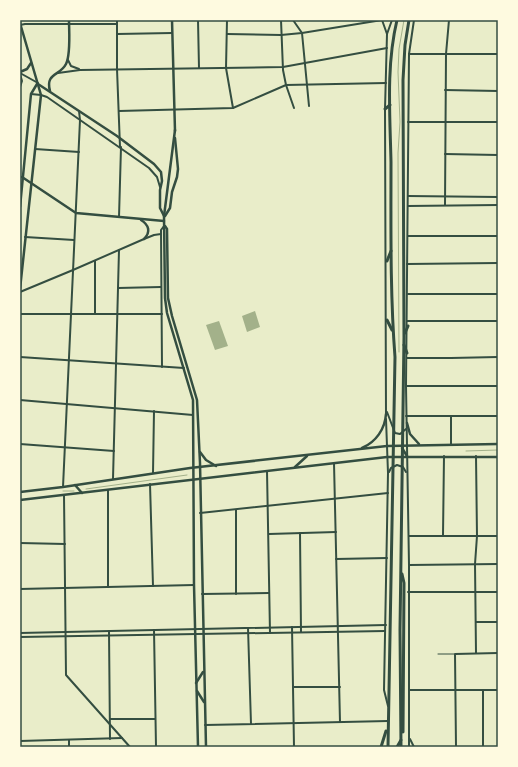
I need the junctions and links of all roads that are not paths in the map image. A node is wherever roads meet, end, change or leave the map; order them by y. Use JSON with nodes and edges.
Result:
{"nodes":[{"id":1,"x":69,"y":20,"type":"edge"},
{"id":2,"x":117,"y":20,"type":"edge"},
{"id":3,"x":172,"y":20,"type":"edge"},
{"id":4,"x":198,"y":20,"type":"edge"},
{"id":5,"x":227,"y":20,"type":"edge"},
{"id":6,"x":281,"y":20,"type":"edge"},
{"id":7,"x":293,"y":20,"type":"edge"},
{"id":8,"x":382,"y":20,"type":"edge"},
{"id":9,"x":392,"y":20,"type":"edge"},
{"id":10,"x":397,"y":20,"type":"edge"},
{"id":11,"x":409,"y":20,"type":"edge"},
{"id":12,"x":414,"y":20,"type":"edge"},
{"id":13,"x":449,"y":20,"type":"edge"},
{"id":14,"x":20,"y":24,"type":"edge"},
{"id":15,"x":69,"y":24,"type":"junction"},
{"id":16,"x":117,"y":24,"type":"junction"},
{"id":17,"x":172,"y":33,"type":"junction"},
{"id":18,"x":302,"y":33,"type":"junction"},
{"id":19,"x":117,"y":34,"type":"junction"},
{"id":20,"x":227,"y":34,"type":"junction"},
{"id":21,"x":387,"y":34,"type":"junction"},
{"id":22,"x":281,"y":35,"type":"junction"},
{"id":23,"x":387,"y":48,"type":"junction"},
{"id":24,"x":409,"y":54,"type":"junction"},
{"id":25,"x":446,"y":54,"type":"junction"},
{"id":26,"x":498,"y":54,"type":"edge"},
{"id":27,"x":68,"y":59,"type":"junction"},
{"id":28,"x":31,"y":60,"type":"junction"},
{"id":29,"x":305,"y":63,"type":"junction"},
{"id":30,"x":283,"y":67,"type":"junction"},
{"id":31,"x":173,"y":68,"type":"junction"},
{"id":32,"x":199,"y":68,"type":"junction"},
{"id":33,"x":226,"y":68,"type":"junction"},
{"id":34,"x":117,"y":69,"type":"junction"},
{"id":35,"x":80,"y":70,"type":"junction"},
{"id":36,"x":20,"y":73,"type":"edge"},
{"id":37,"x":56,"y":73,"type":"junction"},
{"id":38,"x":386,"y":83,"type":"junction"},
{"id":39,"x":38,"y":84,"type":"junction"},
{"id":40,"x":307,"y":84,"type":"junction"},
{"id":41,"x":286,"y":86,"type":"junction"},
{"id":42,"x":20,"y":87,"type":"edge"},
{"id":43,"x":445,"y":90,"type":"junction"},
{"id":44,"x":498,"y":91,"type":"edge"},
{"id":45,"x":50,"y":92,"type":"junction"},
{"id":46,"x":31,"y":94,"type":"junction"},
{"id":47,"x":41,"y":94,"type":"junction"},
{"id":48,"x":390,"y":105,"type":"junction"},
{"id":49,"x":309,"y":106,"type":"dead end"},
{"id":50,"x":233,"y":108,"type":"junction"},
{"id":51,"x":294,"y":108,"type":"dead end"},
{"id":52,"x":174,"y":109,"type":"junction"},
{"id":53,"x":78,"y":110,"type":"junction"},
{"id":54,"x":386,"y":110,"type":"junction"},
{"id":55,"x":119,"y":111,"type":"junction"},
{"id":56,"x":390,"y":114,"type":"junction"},
{"id":57,"x":80,"y":120,"type":"junction"},
{"id":58,"x":408,"y":122,"type":"junction"},
{"id":59,"x":445,"y":122,"type":"junction"},
{"id":60,"x":498,"y":122,"type":"edge"},
{"id":61,"x":175,"y":130,"type":"junction"},
{"id":62,"x":120,"y":138,"type":"junction"},
{"id":63,"x":120,"y":147,"type":"junction"},
{"id":64,"x":35,"y":149,"type":"junction"},
{"id":65,"x":79,"y":152,"type":"junction"},
{"id":66,"x":445,"y":154,"type":"junction"},
{"id":67,"x":498,"y":155,"type":"edge"},
{"id":68,"x":21,"y":177,"type":"edge"},
{"id":69,"x":31,"y":183,"type":"junction"},
{"id":70,"x":160,"y":190,"type":"junction"},
{"id":71,"x":408,"y":196,"type":"junction"},
{"id":72,"x":444,"y":196,"type":"junction"},
{"id":73,"x":498,"y":197,"type":"edge"},
{"id":74,"x":444,"y":205,"type":"junction"},
{"id":75,"x":498,"y":205,"type":"edge"},
{"id":76,"x":408,"y":206,"type":"junction"},
{"id":77,"x":20,"y":207,"type":"edge"},
{"id":78,"x":76,"y":213,"type":"junction"},
{"id":79,"x":164,"y":216,"type":"junction"},
{"id":80,"x":119,"y":218,"type":"junction"},
{"id":81,"x":140,"y":220,"type":"junction"},
{"id":82,"x":164,"y":221,"type":"junction"},
{"id":83,"x":164,"y":225,"type":"junction"},
{"id":84,"x":161,"y":234,"type":"junction"},
{"id":85,"x":408,"y":236,"type":"junction"},
{"id":86,"x":498,"y":236,"type":"edge"},
{"id":87,"x":25,"y":237,"type":"junction"},
{"id":88,"x":144,"y":239,"type":"junction"},
{"id":89,"x":75,"y":240,"type":"junction"},
{"id":90,"x":119,"y":250,"type":"junction"},
{"id":91,"x":391,"y":250,"type":"junction"},
{"id":92,"x":95,"y":261,"type":"junction"},
{"id":93,"x":387,"y":261,"type":"junction"},
{"id":94,"x":407,"y":264,"type":"junction"},
{"id":95,"x":498,"y":264,"type":"edge"},
{"id":96,"x":73,"y":270,"type":"junction"},
{"id":97,"x":161,"y":287,"type":"junction"},
{"id":98,"x":118,"y":288,"type":"junction"},
{"id":99,"x":20,"y":290,"type":"edge"},
{"id":100,"x":408,"y":294,"type":"junction"},
{"id":101,"x":498,"y":294,"type":"edge"},
{"id":102,"x":20,"y":314,"type":"edge"},
{"id":103,"x":71,"y":314,"type":"junction"},
{"id":104,"x":95,"y":314,"type":"junction"},
{"id":105,"x":118,"y":314,"type":"junction"},
{"id":106,"x":162,"y":314,"type":"junction"},
{"id":107,"x":387,"y":320,"type":"junction"},
{"id":108,"x":408,"y":321,"type":"junction"},
{"id":109,"x":498,"y":321,"type":"edge"},
{"id":110,"x":408,"y":326,"type":"junction"},
{"id":111,"x":176,"y":327,"type":"junction"},
{"id":112,"x":173,"y":332,"type":"junction"},
{"id":113,"x":393,"y":332,"type":"junction"},
{"id":114,"x":404,"y":337,"type":"junction"},
{"id":115,"x":404,"y":343,"type":"junction"},
{"id":116,"x":407,"y":353,"type":"junction"},
{"id":117,"x":20,"y":357,"type":"edge"},
{"id":118,"x":498,"y":357,"type":"edge"},
{"id":119,"x":407,"y":358,"type":"junction"},
{"id":120,"x":69,"y":360,"type":"junction"},
{"id":121,"x":116,"y":364,"type":"junction"},
{"id":122,"x":162,"y":367,"type":"junction"},
{"id":123,"x":184,"y":368,"type":"junction"},
{"id":124,"x":406,"y":386,"type":"junction"},
{"id":125,"x":498,"y":386,"type":"edge"},
{"id":126,"x":20,"y":400,"type":"edge"},
{"id":127,"x":67,"y":404,"type":"junction"},
{"id":128,"x":115,"y":408,"type":"junction"},
{"id":129,"x":386,"y":408,"type":"junction"},
{"id":130,"x":154,"y":411,"type":"junction"},
{"id":131,"x":386,"y":414,"type":"junction"},
{"id":132,"x":193,"y":415,"type":"junction"},
{"id":133,"x":406,"y":416,"type":"junction"},
{"id":134,"x":451,"y":416,"type":"junction"},
{"id":135,"x":498,"y":416,"type":"edge"},
{"id":136,"x":407,"y":423,"type":"junction"},
{"id":137,"x":406,"y":428,"type":"junction"},
{"id":138,"x":20,"y":444,"type":"edge"},
{"id":139,"x":451,"y":444,"type":"junction"},
{"id":140,"x":498,"y":444,"type":"edge"},
{"id":141,"x":407,"y":445,"type":"junction"},
{"id":142,"x":420,"y":445,"type":"junction"},
{"id":143,"x":387,"y":446,"type":"junction"},
{"id":144,"x":394,"y":446,"type":"junction"},
{"id":145,"x":65,"y":447,"type":"junction"},
{"id":146,"x":359,"y":449,"type":"junction"},
{"id":147,"x":199,"y":450,"type":"junction"},
{"id":148,"x":114,"y":451,"type":"junction"},
{"id":149,"x":308,"y":455,"type":"junction"},
{"id":150,"x":407,"y":456,"type":"junction"},
{"id":151,"x":444,"y":456,"type":"junction"},
{"id":152,"x":476,"y":456,"type":"junction"},
{"id":153,"x":498,"y":456,"type":"edge"},
{"id":154,"x":387,"y":457,"type":"junction"},
{"id":155,"x":334,"y":463,"type":"junction"},
{"id":156,"x":216,"y":466,"type":"junction"},
{"id":157,"x":200,"y":467,"type":"junction"},
{"id":158,"x":194,"y":468,"type":"junction"},
{"id":159,"x":294,"y":468,"type":"junction"},
{"id":160,"x":267,"y":471,"type":"junction"},
{"id":161,"x":153,"y":473,"type":"junction"},
{"id":162,"x":388,"y":474,"type":"junction"},
{"id":163,"x":407,"y":475,"type":"junction"},
{"id":164,"x":200,"y":478,"type":"junction"},
{"id":165,"x":113,"y":479,"type":"junction"},
{"id":166,"x":194,"y":479,"type":"junction"},
{"id":167,"x":150,"y":484,"type":"junction"},
{"id":168,"x":75,"y":485,"type":"junction"},
{"id":169,"x":63,"y":487,"type":"junction"},
{"id":170,"x":108,"y":490,"type":"junction"},
{"id":171,"x":20,"y":492,"type":"edge"},
{"id":172,"x":83,"y":493,"type":"junction"},
{"id":173,"x":388,"y":493,"type":"junction"},
{"id":174,"x":64,"y":496,"type":"junction"},
{"id":175,"x":335,"y":499,"type":"junction"},
{"id":176,"x":21,"y":500,"type":"edge"},
{"id":177,"x":268,"y":506,"type":"junction"},
{"id":178,"x":236,"y":510,"type":"junction"},
{"id":179,"x":200,"y":514,"type":"junction"},
{"id":180,"x":336,"y":532,"type":"junction"},
{"id":181,"x":300,"y":533,"type":"junction"},
{"id":182,"x":268,"y":534,"type":"junction"},
{"id":183,"x":409,"y":536,"type":"junction"},
{"id":184,"x":443,"y":536,"type":"junction"},
{"id":185,"x":477,"y":536,"type":"junction"},
{"id":186,"x":498,"y":536,"type":"edge"},
{"id":187,"x":20,"y":543,"type":"edge"},
{"id":188,"x":64,"y":544,"type":"junction"},
{"id":189,"x":387,"y":558,"type":"junction"},
{"id":190,"x":336,"y":559,"type":"junction"},
{"id":191,"x":475,"y":564,"type":"junction"},
{"id":192,"x":498,"y":564,"type":"edge"},
{"id":193,"x":409,"y":565,"type":"junction"},
{"id":194,"x":401,"y":569,"type":"junction"},
{"id":195,"x":386,"y":573,"type":"junction"},
{"id":196,"x":391,"y":573,"type":"junction"},
{"id":197,"x":194,"y":585,"type":"junction"},
{"id":198,"x":153,"y":586,"type":"junction"},
{"id":199,"x":108,"y":587,"type":"junction"},
{"id":200,"x":65,"y":588,"type":"junction"},
{"id":201,"x":20,"y":589,"type":"edge"},
{"id":202,"x":408,"y":592,"type":"junction"},
{"id":203,"x":476,"y":592,"type":"junction"},
{"id":204,"x":498,"y":592,"type":"edge"},
{"id":205,"x":270,"y":593,"type":"junction"},
{"id":206,"x":202,"y":594,"type":"junction"},
{"id":207,"x":236,"y":594,"type":"junction"},
{"id":208,"x":476,"y":622,"type":"junction"},
{"id":209,"x":498,"y":622,"type":"edge"},
{"id":210,"x":386,"y":625,"type":"junction"},
{"id":211,"x":338,"y":626,"type":"junction"},
{"id":212,"x":292,"y":627,"type":"junction"},
{"id":213,"x":300,"y":627,"type":"junction"},
{"id":214,"x":248,"y":628,"type":"junction"},
{"id":215,"x":270,"y":628,"type":"junction"},
{"id":216,"x":195,"y":629,"type":"junction"},
{"id":217,"x":203,"y":629,"type":"junction"},
{"id":218,"x":154,"y":630,"type":"junction"},
{"id":219,"x":109,"y":631,"type":"junction"},
{"id":220,"x":386,"y":631,"type":"junction"},
{"id":221,"x":65,"y":632,"type":"junction"},
{"id":222,"x":292,"y":632,"type":"junction"},
{"id":223,"x":301,"y":632,"type":"junction"},
{"id":224,"x":338,"y":632,"type":"junction"},
{"id":225,"x":20,"y":633,"type":"edge"},
{"id":226,"x":248,"y":633,"type":"junction"},
{"id":227,"x":270,"y":633,"type":"junction"},
{"id":228,"x":154,"y":634,"type":"junction"},
{"id":229,"x":195,"y":634,"type":"junction"},
{"id":230,"x":203,"y":634,"type":"junction"},
{"id":231,"x":109,"y":635,"type":"junction"},
{"id":232,"x":65,"y":636,"type":"junction"},
{"id":233,"x":20,"y":637,"type":"edge"},
{"id":234,"x":476,"y":653,"type":"junction"},
{"id":235,"x":498,"y":653,"type":"edge"},
{"id":236,"x":438,"y":654,"type":"dead end"},
{"id":237,"x":455,"y":654,"type":"junction"},
{"id":238,"x":204,"y":670,"type":"junction"},
{"id":239,"x":196,"y":683,"type":"junction"},
{"id":240,"x":293,"y":687,"type":"junction"},
{"id":241,"x":340,"y":687,"type":"junction"},
{"id":242,"x":196,"y":690,"type":"junction"},
{"id":243,"x":410,"y":690,"type":"junction"},
{"id":244,"x":455,"y":690,"type":"junction"},
{"id":245,"x":483,"y":690,"type":"junction"},
{"id":246,"x":498,"y":690,"type":"edge"},
{"id":247,"x":204,"y":702,"type":"junction"},
{"id":248,"x":388,"y":707,"type":"junction"},
{"id":249,"x":156,"y":718,"type":"junction"},
{"id":250,"x":110,"y":719,"type":"junction"},
{"id":251,"x":388,"y":721,"type":"junction"},
{"id":252,"x":340,"y":722,"type":"junction"},
{"id":253,"x":294,"y":723,"type":"junction"},
{"id":254,"x":110,"y":724,"type":"junction"},
{"id":255,"x":251,"y":724,"type":"junction"},
{"id":256,"x":205,"y":726,"type":"junction"},
{"id":257,"x":409,"y":734,"type":"junction"},
{"id":258,"x":122,"y":738,"type":"junction"},
{"id":259,"x":110,"y":739,"type":"junction"},
{"id":260,"x":69,"y":740,"type":"junction"},
{"id":261,"x":20,"y":741,"type":"edge"},
{"id":262,"x":69,"y":747,"type":"edge"},
{"id":263,"x":130,"y":747,"type":"edge"},
{"id":264,"x":156,"y":747,"type":"edge"},
{"id":265,"x":198,"y":747,"type":"edge"},
{"id":266,"x":206,"y":747,"type":"edge"},
{"id":267,"x":294,"y":747,"type":"edge"},
{"id":268,"x":382,"y":747,"type":"edge"},
{"id":269,"x":388,"y":747,"type":"edge"},
{"id":270,"x":397,"y":747,"type":"edge"},
{"id":271,"x":401,"y":747,"type":"edge"},
{"id":272,"x":409,"y":747,"type":"edge"},
{"id":273,"x":414,"y":747,"type":"edge"},
{"id":274,"x":456,"y":747,"type":"edge"},
{"id":275,"x":483,"y":747,"type":"edge"}],
"edges":[{"from":1,"to":15,"type":"main road"},
{"from":2,"to":16,"type":"street"},
{"from":3,"to":17,"type":"main road"},
{"from":4,"to":32,"type":"street"},
{"from":5,"to":20,"type":"street"},
{"from":6,"to":22,"type":"street"},
{"from":7,"to":18,"type":"street"},
{"from":8,"to":18,"type":"street"},
{"from":8,"to":21,"type":"street"},
{"from":9,"to":21,"type":"street"},
{"from":10,"to":48,"type":"main road"},
{"from":11,"to":114,"type":"main road"},
{"from":12,"to":24,"type":"street"},
{"from":13,"to":25,"type":"street"},
{"from":14,"to":15,"type":"street"},
{"from":14,"to":28,"type":"main road"},
{"from":15,"to":16,"type":"street"},
{"from":15,"to":27,"type":"main road"},
{"from":16,"to":19,"type":"street"},
{"from":17,"to":19,"type":"street"},
{"from":17,"to":31,"type":"main road"},
{"from":18,"to":22,"type":"street"},
{"from":18,"to":29,"type":"street"},
{"from":19,"to":34,"type":"street"},
{"from":20,"to":22,"type":"street"},
{"from":20,"to":33,"type":"street"},
{"from":21,"to":23,"type":"street"},
{"from":22,"to":30,"type":"street"},
{"from":23,"to":29,"type":"street"},
{"from":23,"to":38,"type":"street"},
{"from":24,"to":25,"type":"street"},
{"from":24,"to":58,"type":"street"},
{"from":25,"to":26,"type":"street"},
{"from":25,"to":43,"type":"street"},
{"from":27,"to":35,"type":"street"},
{"from":27,"to":37,"type":"main road"},
{"from":28,"to":36,"type":"main road"},
{"from":28,"to":39,"type":"main road"},
{"from":29,"to":30,"type":"street"},
{"from":29,"to":40,"type":"street"},
{"from":30,"to":33,"type":"street"},
{"from":30,"to":41,"type":"street"},
{"from":31,"to":32,"type":"street"},
{"from":31,"to":34,"type":"street"},
{"from":31,"to":52,"type":"main road"},
{"from":32,"to":33,"type":"street"},
{"from":33,"to":50,"type":"street"},
{"from":34,"to":35,"type":"street"},
{"from":34,"to":55,"type":"street"},
{"from":35,"to":37,"type":"street"},
{"from":36,"to":39,"type":"street"},
{"from":36,"to":42,"type":"street"},
{"from":37,"to":45,"type":"main road"},
{"from":38,"to":40,"type":"street"},
{"from":38,"to":54,"type":"street"},
{"from":39,"to":45,"type":"main road"},
{"from":39,"to":46,"type":"main road"},
{"from":39,"to":47,"type":"main road"},
{"from":40,"to":41,"type":"street"},
{"from":40,"to":49,"type":"street"},
{"from":41,"to":50,"type":"street"},
{"from":41,"to":51,"type":"street"},
{"from":43,"to":44,"type":"street"},
{"from":43,"to":59,"type":"street"},
{"from":45,"to":53,"type":"main road"},
{"from":46,"to":47,"type":"street"},
{"from":46,"to":68,"type":"main road"},
{"from":47,"to":57,"type":"street"},
{"from":47,"to":64,"type":"main road"},
{"from":48,"to":54,"type":"main road"},
{"from":48,"to":56,"type":"main road"},
{"from":50,"to":52,"type":"street"},
{"from":52,"to":55,"type":"street"},
{"from":52,"to":61,"type":"main road"},
{"from":53,"to":57,"type":"street"},
{"from":53,"to":62,"type":"main road"},
{"from":54,"to":56,"type":"main road"},
{"from":54,"to":93,"type":"street"},
{"from":55,"to":62,"type":"street"},
{"from":56,"to":91,"type":"main road"},
{"from":57,"to":63,"type":"street"},
{"from":57,"to":65,"type":"street"},
{"from":58,"to":59,"type":"street"},
{"from":58,"to":71,"type":"street"},
{"from":59,"to":60,"type":"street"},
{"from":59,"to":66,"type":"street"},
{"from":61,"to":79,"type":"main road"},
{"from":61,"to":79,"type":"main road"},
{"from":62,"to":63,"type":"street"},
{"from":62,"to":70,"type":"main road"},
{"from":63,"to":70,"type":"street"},
{"from":63,"to":80,"type":"street"},
{"from":64,"to":65,"type":"street"},
{"from":64,"to":69,"type":"main road"},
{"from":65,"to":78,"type":"street"},
{"from":66,"to":67,"type":"street"},
{"from":66,"to":72,"type":"street"},
{"from":68,"to":69,"type":"main road"},
{"from":68,"to":77,"type":"main road"},
{"from":69,"to":78,"type":"main road"},
{"from":69,"to":87,"type":"main road"},
{"from":70,"to":79,"type":"main road"},
{"from":71,"to":72,"type":"street"},
{"from":71,"to":76,"type":"street"},
{"from":72,"to":73,"type":"street"},
{"from":72,"to":74,"type":"street"},
{"from":74,"to":75,"type":"street"},
{"from":74,"to":76,"type":"street"},
{"from":76,"to":85,"type":"street"},
{"from":78,"to":80,"type":"main road"},
{"from":78,"to":89,"type":"street"},
{"from":79,"to":82,"type":"main road"},
{"from":80,"to":81,"type":"main road"},
{"from":81,"to":82,"type":"main road"},
{"from":81,"to":88,"type":"main road"},
{"from":82,"to":83,"type":"main road"},
{"from":83,"to":84,"type":"street"},
{"from":83,"to":111,"type":"main road"},
{"from":83,"to":112,"type":"main road"},
{"from":84,"to":88,"type":"street"},
{"from":84,"to":97,"type":"street"},
{"from":85,"to":86,"type":"street"},
{"from":85,"to":94,"type":"street"},
{"from":87,"to":89,"type":"street"},
{"from":87,"to":99,"type":"main road"},
{"from":88,"to":90,"type":"street"},
{"from":89,"to":96,"type":"street"},
{"from":90,"to":92,"type":"street"},
{"from":90,"to":98,"type":"street"},
{"from":91,"to":93,"type":"main road"},
{"from":91,"to":113,"type":"main road"},
{"from":92,"to":96,"type":"street"},
{"from":92,"to":104,"type":"street"},
{"from":93,"to":107,"type":"street"},
{"from":94,"to":95,"type":"street"},
{"from":94,"to":100,"type":"street"},
{"from":96,"to":99,"type":"street"},
{"from":96,"to":103,"type":"street"},
{"from":97,"to":98,"type":"street"},
{"from":97,"to":106,"type":"street"},
{"from":98,"to":105,"type":"street"},
{"from":100,"to":101,"type":"street"},
{"from":100,"to":108,"type":"street"},
{"from":102,"to":103,"type":"street"},
{"from":103,"to":104,"type":"street"},
{"from":103,"to":120,"type":"street"},
{"from":104,"to":105,"type":"street"},
{"from":105,"to":106,"type":"street"},
{"from":105,"to":121,"type":"street"},
{"from":106,"to":122,"type":"street"},
{"from":107,"to":113,"type":"main road"},
{"from":107,"to":129,"type":"street"},
{"from":108,"to":109,"type":"street"},
{"from":108,"to":110,"type":"street"},
{"from":110,"to":114,"type":"main road"},
{"from":110,"to":116,"type":"street"},
{"from":111,"to":112,"type":"main road"},
{"from":111,"to":147,"type":"main road"},
{"from":112,"to":123,"type":"main road"},
{"from":113,"to":196,"type":"main road"},
{"from":114,"to":115,"type":"main road"},
{"from":115,"to":116,"type":"main road"},
{"from":115,"to":194,"type":"main road"},
{"from":116,"to":119,"type":"street"},
{"from":117,"to":120,"type":"street"},
{"from":118,"to":119,"type":"street"},
{"from":119,"to":124,"type":"street"},
{"from":120,"to":121,"type":"street"},
{"from":120,"to":127,"type":"street"},
{"from":121,"to":122,"type":"street"},
{"from":121,"to":128,"type":"street"},
{"from":122,"to":123,"type":"street"},
{"from":123,"to":132,"type":"main road"},
{"from":124,"to":125,"type":"street"},
{"from":124,"to":133,"type":"street"},
{"from":126,"to":127,"type":"street"},
{"from":127,"to":128,"type":"street"},
{"from":127,"to":145,"type":"street"},
{"from":128,"to":130,"type":"street"},
{"from":128,"to":148,"type":"street"},
{"from":129,"to":131,"type":"street"},
{"from":129,"to":137,"type":"street"},
{"from":130,"to":132,"type":"street"},
{"from":130,"to":161,"type":"street"},
{"from":131,"to":143,"type":"street"},
{"from":131,"to":146,"type":"main road"},
{"from":132,"to":158,"type":"main road"},
{"from":133,"to":134,"type":"street"},
{"from":133,"to":136,"type":"street"},
{"from":134,"to":135,"type":"street"},
{"from":134,"to":139,"type":"street"},
{"from":136,"to":137,"type":"street"},
{"from":136,"to":142,"type":"main road"},
{"from":137,"to":141,"type":"street"},
{"from":138,"to":145,"type":"street"},
{"from":139,"to":140,"type":"main road"},
{"from":139,"to":142,"type":"main road"},
{"from":141,"to":142,"type":"main road"},
{"from":141,"to":144,"type":"main road"},
{"from":141,"to":150,"type":"street"},
{"from":143,"to":144,"type":"main road"},
{"from":143,"to":146,"type":"main road"},
{"from":143,"to":154,"type":"street"},
{"from":144,"to":150,"type":"main road"},
{"from":145,"to":148,"type":"street"},
{"from":145,"to":169,"type":"street"},
{"from":146,"to":149,"type":"main road"},
{"from":147,"to":156,"type":"main road"},
{"from":147,"to":157,"type":"main road"},
{"from":148,"to":165,"type":"street"},
{"from":149,"to":156,"type":"main road"},
{"from":149,"to":159,"type":"main road"},
{"from":150,"to":151,"type":"main road"},
{"from":150,"to":154,"type":"main road"},
{"from":150,"to":163,"type":"street"},
{"from":151,"to":152,"type":"main road"},
{"from":151,"to":184,"type":"street"},
{"from":152,"to":153,"type":"main road"},
{"from":152,"to":185,"type":"street"},
{"from":154,"to":155,"type":"main road"},
{"from":154,"to":162,"type":"street"},
{"from":155,"to":159,"type":"main road"},
{"from":155,"to":175,"type":"street"},
{"from":156,"to":157,"type":"main road"},
{"from":157,"to":158,"type":"main road"},
{"from":157,"to":164,"type":"main road"},
{"from":158,"to":161,"type":"main road"},
{"from":158,"to":166,"type":"main road"},
{"from":159,"to":160,"type":"main road"},
{"from":160,"to":164,"type":"main road"},
{"from":160,"to":177,"type":"street"},
{"from":161,"to":165,"type":"main road"},
{"from":162,"to":163,"type":"street"},
{"from":162,"to":173,"type":"street"},
{"from":163,"to":183,"type":"street"},
{"from":164,"to":166,"type":"main road"},
{"from":164,"to":179,"type":"main road"},
{"from":165,"to":168,"type":"main road"},
{"from":166,"to":167,"type":"main road"},
{"from":166,"to":197,"type":"main road"},
{"from":167,"to":170,"type":"main road"},
{"from":167,"to":198,"type":"street"},
{"from":168,"to":169,"type":"main road"},
{"from":168,"to":172,"type":"main road"},
{"from":169,"to":171,"type":"main road"},
{"from":170,"to":172,"type":"main road"},
{"from":170,"to":199,"type":"street"},
{"from":172,"to":174,"type":"main road"},
{"from":173,"to":175,"type":"street"},
{"from":173,"to":189,"type":"street"},
{"from":174,"to":176,"type":"main road"},
{"from":174,"to":188,"type":"street"},
{"from":175,"to":177,"type":"street"},
{"from":175,"to":180,"type":"street"},
{"from":177,"to":178,"type":"street"},
{"from":177,"to":182,"type":"street"},
{"from":178,"to":179,"type":"street"},
{"from":178,"to":207,"type":"street"},
{"from":179,"to":206,"type":"main road"},
{"from":180,"to":181,"type":"street"},
{"from":180,"to":190,"type":"street"},
{"from":181,"to":182,"type":"street"},
{"from":181,"to":213,"type":"street"},
{"from":182,"to":205,"type":"street"},
{"from":183,"to":184,"type":"street"},
{"from":183,"to":193,"type":"street"},
{"from":184,"to":185,"type":"street"},
{"from":185,"to":186,"type":"street"},
{"from":185,"to":191,"type":"street"},
{"from":187,"to":188,"type":"street"},
{"from":188,"to":200,"type":"street"},
{"from":189,"to":190,"type":"street"},
{"from":189,"to":195,"type":"street"},
{"from":190,"to":211,"type":"street"},
{"from":191,"to":192,"type":"street"},
{"from":191,"to":193,"type":"street"},
{"from":191,"to":203,"type":"street"},
{"from":193,"to":202,"type":"street"},
{"from":194,"to":270,"type":"main road"},
{"from":194,"to":271,"type":"main road"},
{"from":195,"to":196,"type":"main road"},
{"from":195,"to":210,"type":"street"},
{"from":196,"to":248,"type":"main road"},
{"from":197,"to":198,"type":"street"},
{"from":197,"to":216,"type":"main road"},
{"from":198,"to":199,"type":"street"},
{"from":199,"to":200,"type":"street"},
{"from":200,"to":201,"type":"street"},
{"from":200,"to":221,"type":"street"},
{"from":202,"to":203,"type":"street"},
{"from":202,"to":243,"type":"street"},
{"from":203,"to":204,"type":"street"},
{"from":203,"to":208,"type":"street"},
{"from":205,"to":207,"type":"street"},
{"from":205,"to":215,"type":"street"},
{"from":206,"to":207,"type":"street"},
{"from":206,"to":217,"type":"main road"},
{"from":208,"to":209,"type":"street"},
{"from":208,"to":234,"type":"street"},
{"from":210,"to":211,"type":"street"},
{"from":210,"to":220,"type":"street"},
{"from":211,"to":213,"type":"street"},
{"from":211,"to":224,"type":"street"},
{"from":212,"to":213,"type":"street"},
{"from":212,"to":215,"type":"street"},
{"from":212,"to":222,"type":"street"},
{"from":213,"to":223,"type":"street"},
{"from":214,"to":215,"type":"street"},
{"from":214,"to":217,"type":"street"},
{"from":214,"to":226,"type":"street"},
{"from":215,"to":227,"type":"street"},
{"from":216,"to":217,"type":"street"},
{"from":216,"to":218,"type":"street"},
{"from":216,"to":229,"type":"main road"},
{"from":217,"to":230,"type":"main road"},
{"from":218,"to":219,"type":"street"},
{"from":218,"to":228,"type":"street"},
{"from":219,"to":221,"type":"street"},
{"from":219,"to":231,"type":"street"},
{"from":220,"to":224,"type":"street"},
{"from":220,"to":248,"type":"street"},
{"from":221,"to":225,"type":"street"},
{"from":221,"to":232,"type":"street"},
{"from":222,"to":223,"type":"street"},
{"from":222,"to":227,"type":"street"},
{"from":222,"to":240,"type":"street"},
{"from":223,"to":224,"type":"street"},
{"from":224,"to":241,"type":"street"},
{"from":226,"to":227,"type":"street"},
{"from":226,"to":230,"type":"street"},
{"from":226,"to":255,"type":"street"},
{"from":228,"to":229,"type":"street"},
{"from":228,"to":231,"type":"street"},
{"from":228,"to":249,"type":"street"},
{"from":229,"to":230,"type":"street"},
{"from":229,"to":239,"type":"main road"},
{"from":230,"to":238,"type":"main road"},
{"from":231,"to":232,"type":"street"},
{"from":231,"to":250,"type":"street"},
{"from":232,"to":233,"type":"street"},
{"from":232,"to":254,"type":"street"},
{"from":234,"to":235,"type":"street"},
{"from":234,"to":237,"type":"street"},
{"from":236,"to":237,"type":"lane"},
{"from":237,"to":244,"type":"street"},
{"from":238,"to":239,"type":"main road"},
{"from":238,"to":247,"type":"main road"},
{"from":239,"to":242,"type":"main road"},
{"from":240,"to":241,"type":"street"},
{"from":240,"to":253,"type":"street"},
{"from":241,"to":252,"type":"street"},
{"from":242,"to":247,"type":"main road"},
{"from":242,"to":265,"type":"main road"},
{"from":243,"to":244,"type":"street"},
{"from":243,"to":257,"type":"street"},
{"from":244,"to":245,"type":"street"},
{"from":244,"to":274,"type":"street"},
{"from":245,"to":246,"type":"street"},
{"from":245,"to":275,"type":"street"},
{"from":247,"to":256,"type":"main road"},
{"from":248,"to":251,"type":"main road"},
{"from":249,"to":250,"type":"street"},
{"from":249,"to":264,"type":"street"},
{"from":250,"to":254,"type":"street"},
{"from":251,"to":252,"type":"street"},
{"from":251,"to":268,"type":"main road"},
{"from":251,"to":269,"type":"main road"},
{"from":252,"to":253,"type":"street"},
{"from":253,"to":255,"type":"street"},
{"from":253,"to":267,"type":"street"},
{"from":254,"to":258,"type":"street"},
{"from":254,"to":259,"type":"street"},
{"from":255,"to":256,"type":"street"},
{"from":256,"to":266,"type":"main road"},
{"from":257,"to":272,"type":"street"},
{"from":257,"to":273,"type":"street"},
{"from":258,"to":259,"type":"street"},
{"from":258,"to":263,"type":"street"},
{"from":259,"to":260,"type":"street"},
{"from":260,"to":261,"type":"street"},
{"from":260,"to":262,"type":"street"}]}
